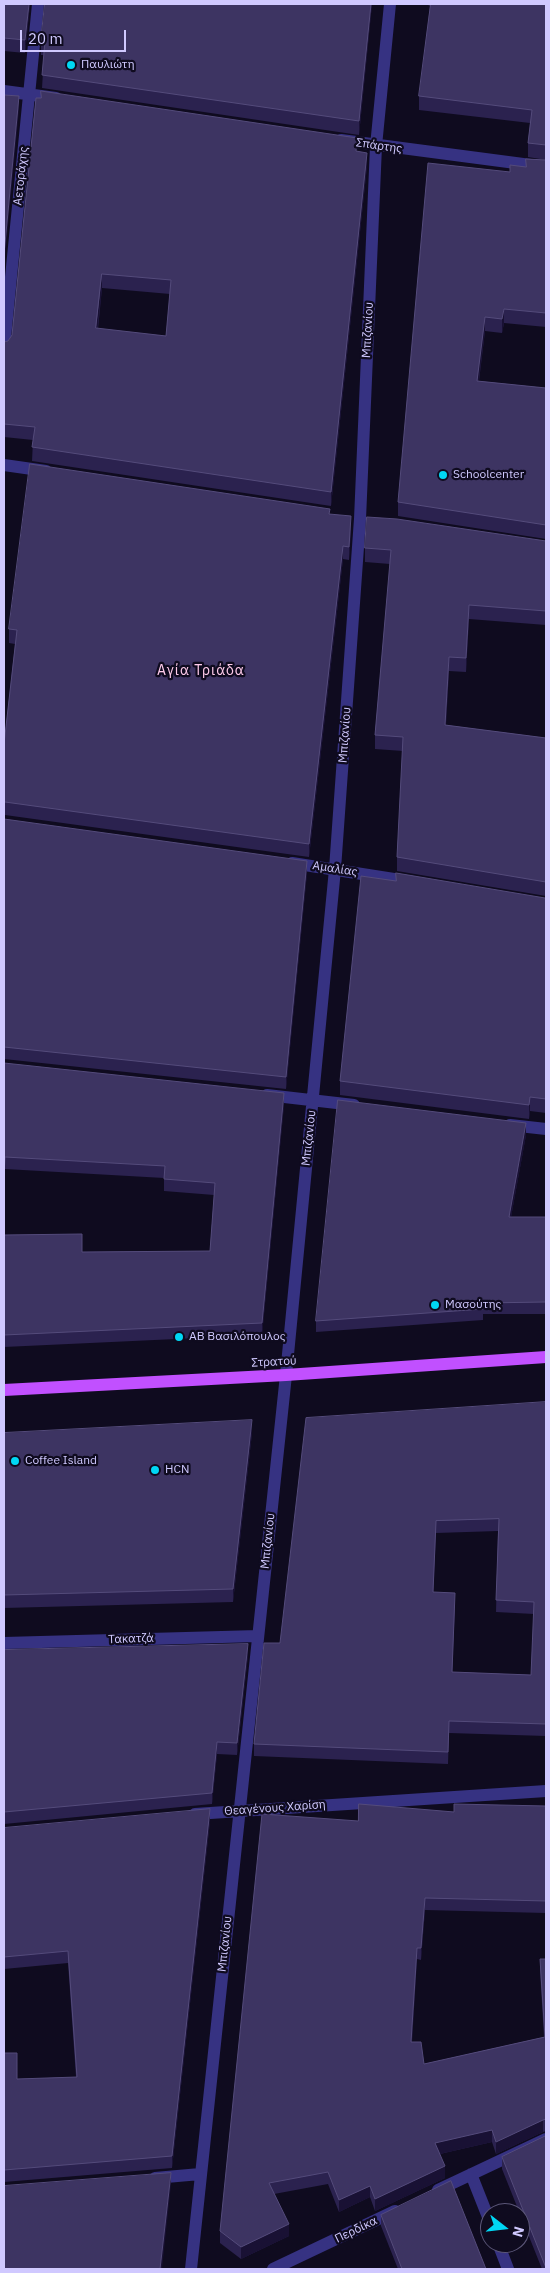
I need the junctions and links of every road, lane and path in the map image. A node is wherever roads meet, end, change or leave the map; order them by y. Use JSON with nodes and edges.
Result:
{"nodes":[{"id":1,"x":38,"y":4,"type":"edge"},
{"id":2,"x":390,"y":4,"type":"edge"},
{"id":3,"x":4,"y":91,"type":"edge"},
{"id":4,"x":29,"y":94,"type":"junction"},
{"id":5,"x":67,"y":100,"type":"edge"},
{"id":6,"x":328,"y":138,"type":"edge"},
{"id":7,"x":376,"y":146,"type":"junction"},
{"id":8,"x":546,"y":167,"type":"edge"},
{"id":9,"x":4,"y":348,"type":"edge"},
{"id":10,"x":4,"y":465,"type":"edge"},
{"id":11,"x":62,"y":474,"type":"edge"},
{"id":12,"x":277,"y":861,"type":"edge"},
{"id":13,"x":335,"y":869,"type":"junction"},
{"id":14,"x":422,"y":883,"type":"edge"},
{"id":15,"x":255,"y":1094,"type":"edge"},
{"id":16,"x":313,"y":1100,"type":"junction"},
{"id":17,"x":371,"y":1108,"type":"edge"},
{"id":18,"x":498,"y":1123,"type":"edge"},
{"id":19,"x":546,"y":1129,"type":"edge"},
{"id":20,"x":546,"y":1357,"type":"edge"},
{"id":21,"x":286,"y":1375,"type":"junction"},
{"id":22,"x":4,"y":1390,"type":"edge"},
{"id":23,"x":258,"y":1636,"type":"junction"},
{"id":24,"x":4,"y":1643,"type":"edge"},
{"id":25,"x":546,"y":1791,"type":"edge"},
{"id":26,"x":239,"y":1810,"type":"junction"},
{"id":27,"x":180,"y":1815,"type":"edge"},
{"id":28,"x":546,"y":2139,"type":"edge"},
{"id":29,"x":200,"y":2174,"type":"junction"},
{"id":30,"x":471,"y":2174,"type":"junction"},
{"id":31,"x":141,"y":2179,"type":"edge"},
{"id":32,"x":426,"y":2196,"type":"edge"},
{"id":33,"x":482,"y":2203,"type":"edge"},
{"id":34,"x":408,"y":2204,"type":"edge"},
{"id":35,"x":502,"y":2253,"type":"edge"},
{"id":36,"x":191,"y":2269,"type":"edge"},
{"id":37,"x":273,"y":2269,"type":"edge"},
{"id":38,"x":508,"y":2269,"type":"edge"}],
"edges":[{"from":1,"to":4,"type":"street","name":"Αετοράχης"},
{"from":2,"to":7,"type":"street","name":"Μπιζανίου"},
{"from":3,"to":4,"type":"street"},
{"from":4,"to":5,"type":"street"},
{"from":4,"to":9,"type":"street","name":"Αετοράχης"},
{"from":6,"to":7,"type":"street","name":"Σπάρτης"},
{"from":7,"to":8,"type":"street","name":"Σπάρτης"},
{"from":7,"to":13,"type":"street","name":"Μπιζανίου"},
{"from":10,"to":11,"type":"street"},
{"from":12,"to":13,"type":"street","name":"Αμαλίας"},
{"from":13,"to":14,"type":"street","name":"Αμαλίας"},
{"from":13,"to":16,"type":"street","name":"Μπιζανίου"},
{"from":15,"to":16,"type":"street"},
{"from":16,"to":17,"type":"street"},
{"from":16,"to":21,"type":"street","name":"Μπιζανίου"},
{"from":18,"to":19,"type":"street"},
{"from":20,"to":21,"type":"main road","name":"Στρατού"},
{"from":21,"to":22,"type":"main road","name":"Στρατού"},
{"from":21,"to":23,"type":"street","name":"Μπιζανίου"},
{"from":23,"to":24,"type":"street","name":"Τακατζά"},
{"from":23,"to":26,"type":"street","name":"Μπιζανίου"},
{"from":25,"to":26,"type":"street","name":"Θεαγένους Χαρίση"},
{"from":26,"to":27,"type":"street","name":"Θεαγένους Χαρίση"},
{"from":26,"to":29,"type":"street","name":"Μπιζανίου"},
{"from":28,"to":30,"type":"street"},
{"from":29,"to":31,"type":"street"},
{"from":29,"to":36,"type":"street","name":"Μπιζανίου"},
{"from":30,"to":32,"type":"street"},
{"from":30,"to":33,"type":"street"},
{"from":34,"to":37,"type":"street","name":"Περδίκα"},
{"from":35,"to":38,"type":"street"}]}
